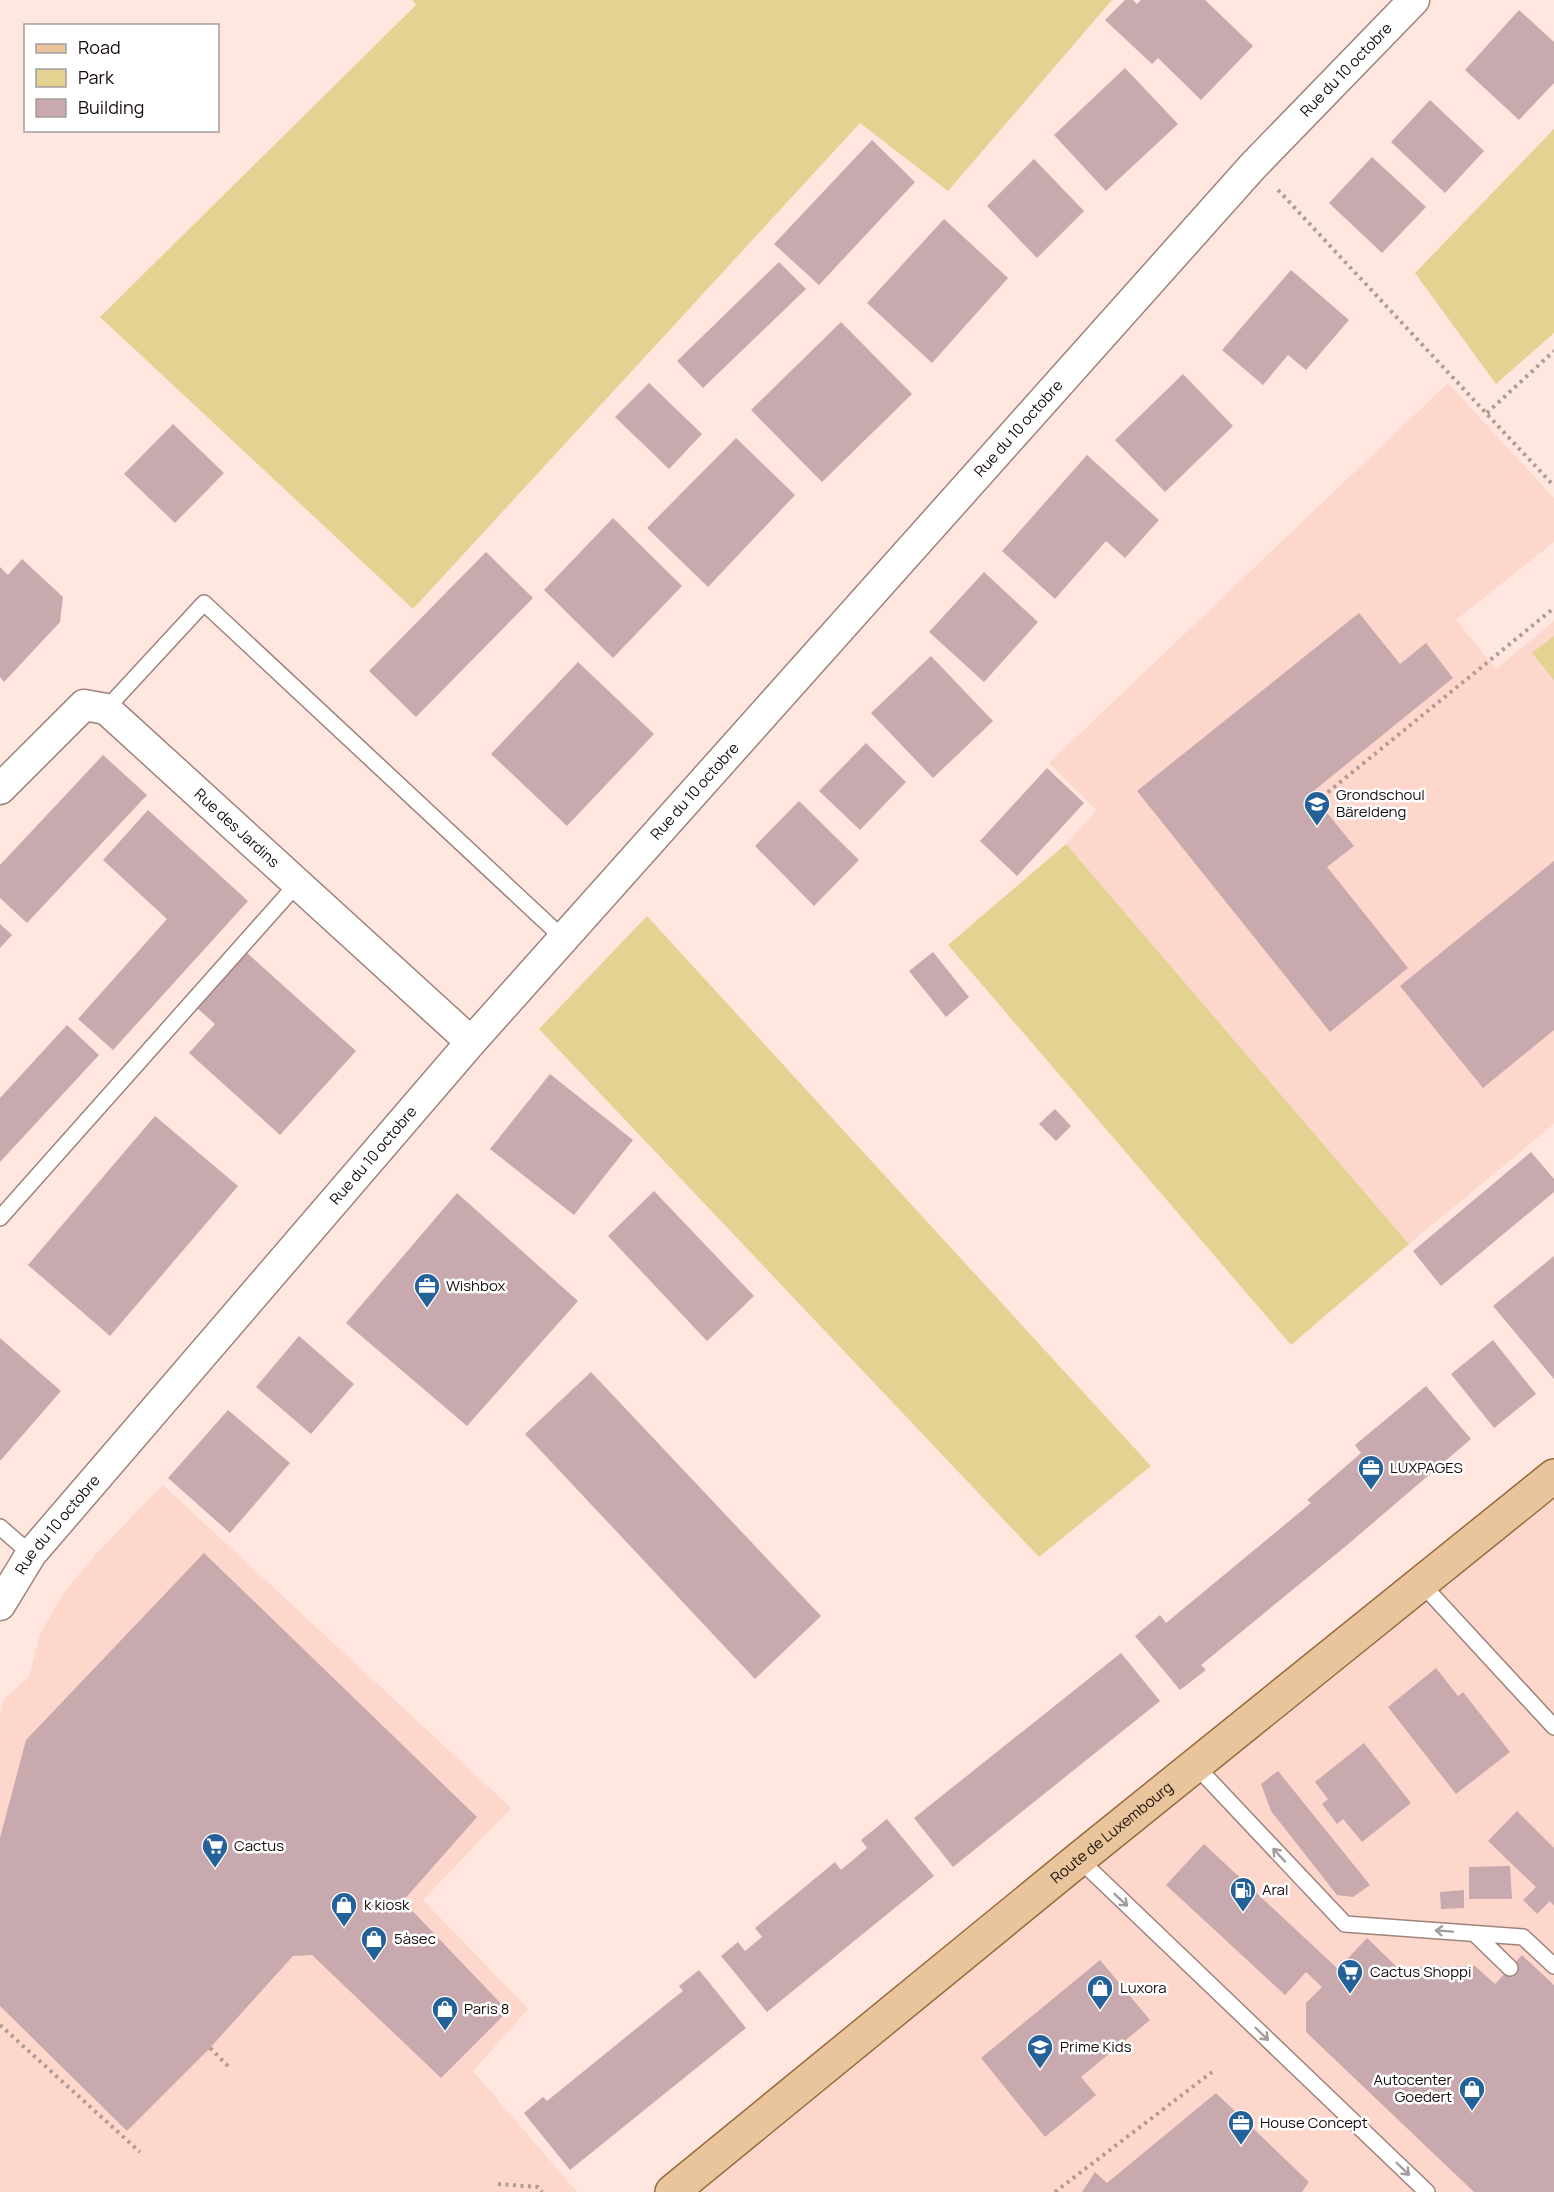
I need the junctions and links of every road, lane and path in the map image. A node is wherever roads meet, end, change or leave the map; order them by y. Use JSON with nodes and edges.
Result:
{"nodes":[{"id":1,"x":1414,"y":0,"type":"edge"},
{"id":2,"x":1274,"y":185,"type":"dead end"},
{"id":3,"x":1554,"y":351,"type":"edge"},
{"id":4,"x":1486,"y":414,"type":"junction"},
{"id":5,"x":1554,"y":486,"type":"edge"},
{"id":6,"x":1554,"y":608,"type":"edge"},
{"id":7,"x":106,"y":709,"type":"junction"},
{"id":8,"x":0,"y":789,"type":"edge"},
{"id":9,"x":1322,"y":797,"type":"dead end"},
{"id":10,"x":297,"y":884,"type":"junction"},
{"id":11,"x":564,"y":939,"type":"junction"},
{"id":12,"x":471,"y":1042,"type":"junction"},
{"id":13,"x":0,"y":1218,"type":"edge"},
{"id":14,"x":1554,"y":1476,"type":"edge"},
{"id":15,"x":0,"y":1527,"type":"edge"},
{"id":16,"x":31,"y":1554,"type":"junction"},
{"id":17,"x":1421,"y":1583,"type":"junction"},
{"id":18,"x":0,"y":1605,"type":"edge"},
{"id":19,"x":1554,"y":1727,"type":"edge"},
{"id":20,"x":1196,"y":1766,"type":"junction"},
{"id":21,"x":1079,"y":1859,"type":"junction"},
{"id":22,"x":1475,"y":1934,"type":"junction"},
{"id":23,"x":1554,"y":1966,"type":"edge"},
{"id":24,"x":1510,"y":1968,"type":"dead end"},
{"id":25,"x":0,"y":2025,"type":"edge"},
{"id":26,"x":210,"y":2048,"type":"dead end"},
{"id":27,"x":229,"y":2067,"type":"dead end"},
{"id":28,"x":1212,"y":2072,"type":"dead end"},
{"id":29,"x":140,"y":2152,"type":"dead end"},
{"id":30,"x":498,"y":2184,"type":"dead end"},
{"id":31,"x":543,"y":2192,"type":"edge"},
{"id":32,"x":672,"y":2192,"type":"edge"},
{"id":33,"x":1055,"y":2192,"type":"edge"},
{"id":34,"x":1427,"y":2192,"type":"edge"}],
"edges":[{"from":1,"to":11,"type":"street","name":"Rue du 10 octobre"},
{"from":2,"to":4,"type":"path"},
{"from":3,"to":4,"type":"path"},
{"from":4,"to":5,"type":"path"},
{"from":6,"to":9,"type":"path"},
{"from":7,"to":8,"type":"street"},
{"from":7,"to":10,"type":"street","name":"Rue des Jardins"},
{"from":7,"to":11,"type":"lane"},
{"from":10,"to":12,"type":"street","name":"Rue des Jardins"},
{"from":10,"to":13,"type":"lane"},
{"from":11,"to":12,"type":"street","name":"Rue du 10 octobre"},
{"from":12,"to":16,"type":"street","name":"Rue du 10 octobre"},
{"from":14,"to":17,"type":"main road","name":"Route de Luxembourg"},
{"from":15,"to":16,"type":"lane"},
{"from":16,"to":18,"type":"street","name":"Rue du 10 octobre"},
{"from":17,"to":19,"type":"lane"},
{"from":17,"to":20,"type":"main road","name":"Route de Luxembourg"},
{"from":20,"to":21,"type":"main road","name":"Route de Luxembourg"},
{"from":22,"to":20,"type":"lane","one_way":true},
{"from":21,"to":32,"type":"main road","name":"Route de Luxembourg"},
{"from":21,"to":34,"type":"lane","one_way":true},
{"from":22,"to":23,"type":"lane"},
{"from":22,"to":24,"type":"lane"},
{"from":25,"to":29,"type":"path"},
{"from":26,"to":27,"type":"path"},
{"from":28,"to":33,"type":"path"},
{"from":30,"to":31,"type":"path"}]}
